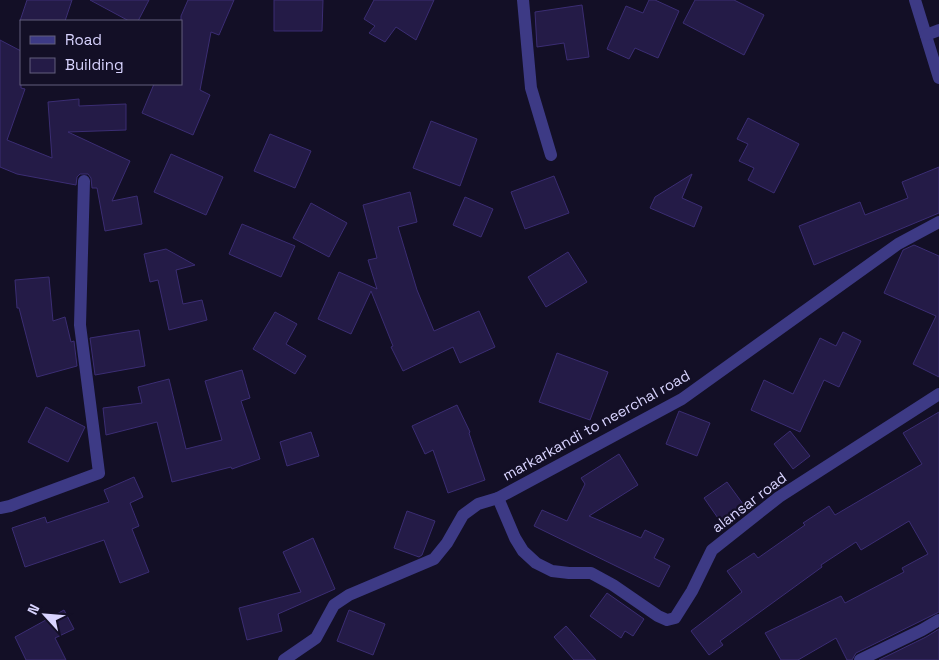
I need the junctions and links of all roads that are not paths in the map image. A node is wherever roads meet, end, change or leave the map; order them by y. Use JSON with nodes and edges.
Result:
{"nodes":[{"id":1,"x":523,"y":0,"type":"edge"},
{"id":2,"x":914,"y":0,"type":"edge"},
{"id":3,"x":939,"y":30,"type":"edge"},
{"id":4,"x":926,"y":35,"type":"junction"},
{"id":5,"x":939,"y":78,"type":"edge"},
{"id":6,"x":551,"y":155,"type":"dead end"},
{"id":7,"x":84,"y":181,"type":"dead end"},
{"id":8,"x":939,"y":222,"type":"edge"},
{"id":9,"x":939,"y":394,"type":"edge"},
{"id":10,"x":498,"y":498,"type":"junction"},
{"id":11,"x":0,"y":508,"type":"edge"},
{"id":12,"x":939,"y":620,"type":"edge"},
{"id":13,"x":284,"y":660,"type":"edge"},
{"id":14,"x":860,"y":660,"type":"edge"}],
"edges":[{"from":1,"to":6,"type":"street"},
{"from":2,"to":4,"type":"street"},
{"from":3,"to":4,"type":"street"},
{"from":4,"to":5,"type":"street"},
{"from":7,"to":11,"type":"street"},
{"from":8,"to":10,"type":"street","name":"markarkandi to neerchal road"},
{"from":9,"to":10,"type":"street","name":"alansar road"},
{"from":10,"to":13,"type":"street","name":"markarkandi to neerchal road"},
{"from":12,"to":14,"type":"street"}]}
